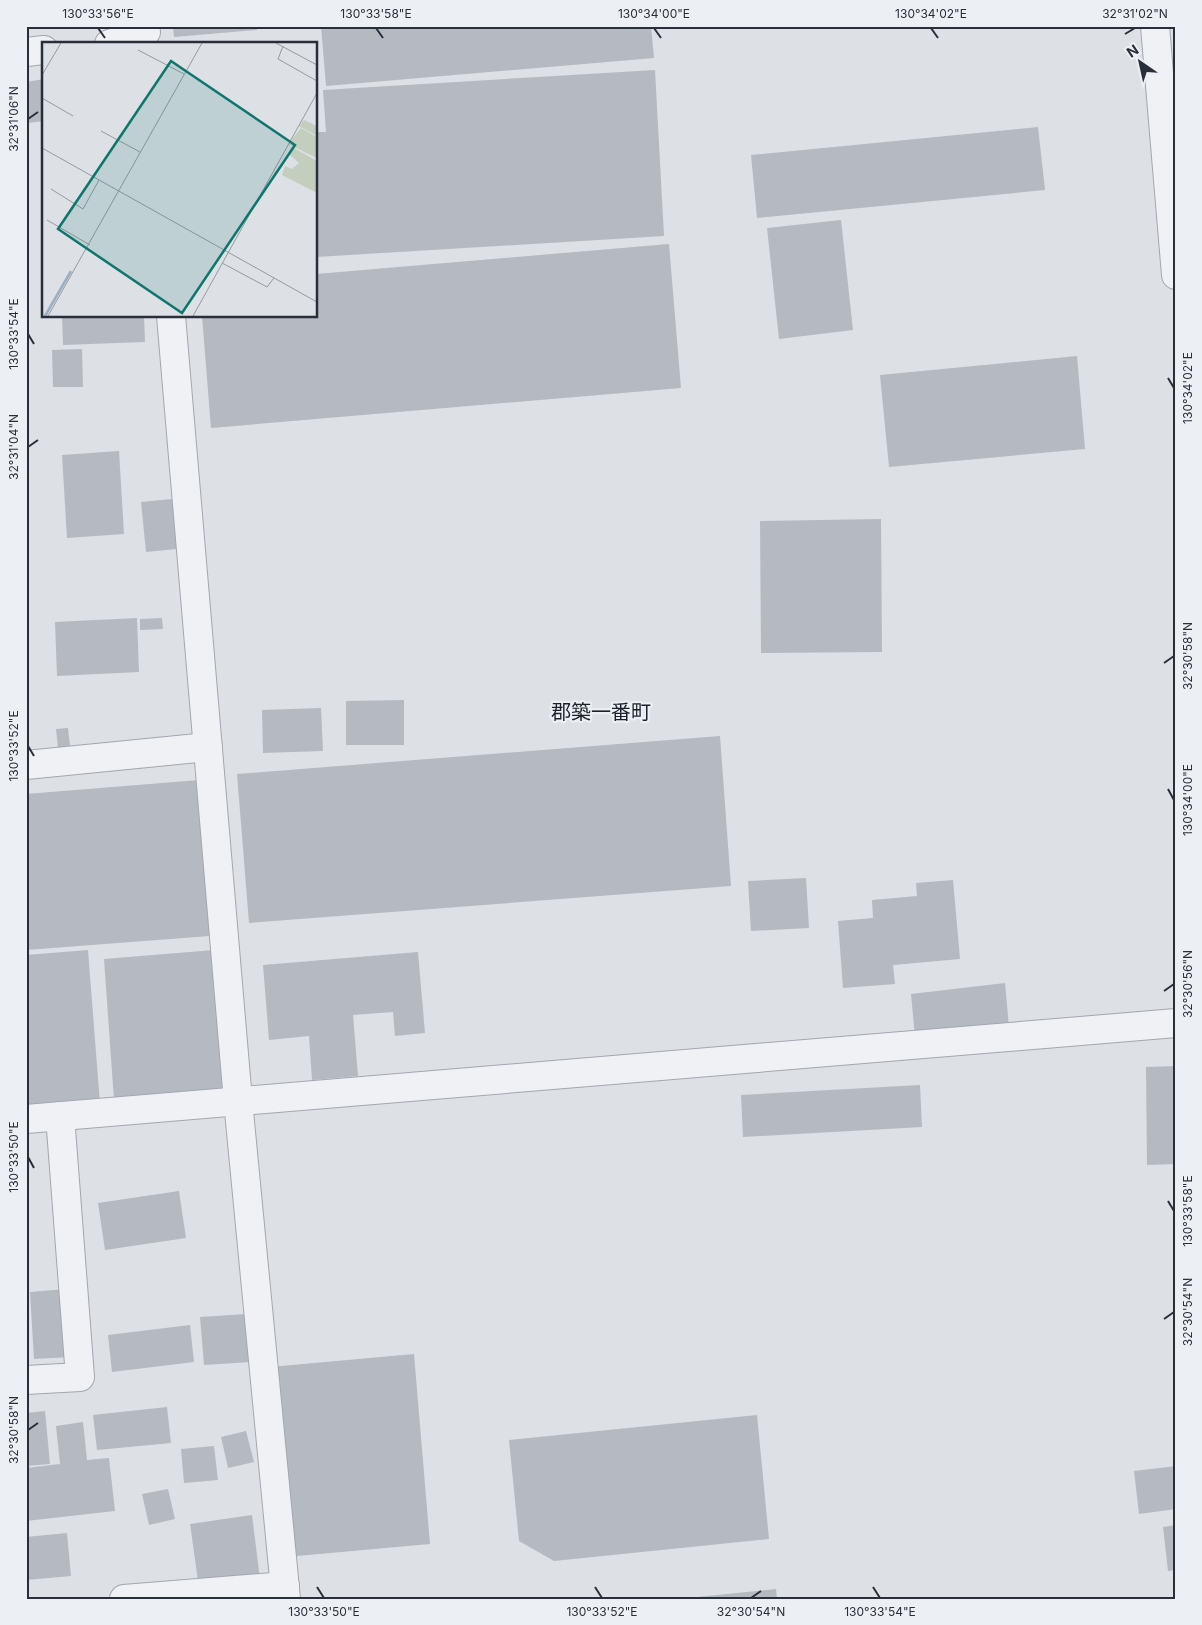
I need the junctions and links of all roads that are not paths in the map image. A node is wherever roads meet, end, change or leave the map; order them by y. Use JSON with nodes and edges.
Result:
{"nodes":[{"id":1,"x":1154,"y":26,"type":"edge"},
{"id":2,"x":146,"y":34,"type":"edge"},
{"id":3,"x":116,"y":42,"type":"edge"},
{"id":4,"x":42,"y":50,"type":"edge"},
{"id":5,"x":26,"y":52,"type":"edge"},
{"id":6,"x":1176,"y":275,"type":"edge"},
{"id":7,"x":171,"y":318,"type":"edge"},
{"id":8,"x":208,"y":748,"type":"junction"},
{"id":9,"x":26,"y":765,"type":"edge"},
{"id":10,"x":1176,"y":1023,"type":"edge"},
{"id":11,"x":238,"y":1101,"type":"junction"},
{"id":12,"x":60,"y":1116,"type":"junction"},
{"id":13,"x":26,"y":1119,"type":"edge"},
{"id":14,"x":26,"y":1380,"type":"edge"},
{"id":15,"x":286,"y":1592,"type":"edge"},
{"id":16,"x":124,"y":1599,"type":"edge"}],
"edges":[{"from":1,"to":6,"type":"street"},
{"from":2,"to":3,"type":"street"},
{"from":4,"to":5,"type":"street"},
{"from":7,"to":8,"type":"street"},
{"from":8,"to":9,"type":"street"},
{"from":8,"to":11,"type":"street"},
{"from":10,"to":11,"type":"street"},
{"from":11,"to":12,"type":"street"},
{"from":11,"to":15,"type":"street"},
{"from":12,"to":13,"type":"street"},
{"from":12,"to":14,"type":"street"},
{"from":15,"to":16,"type":"street"}]}
